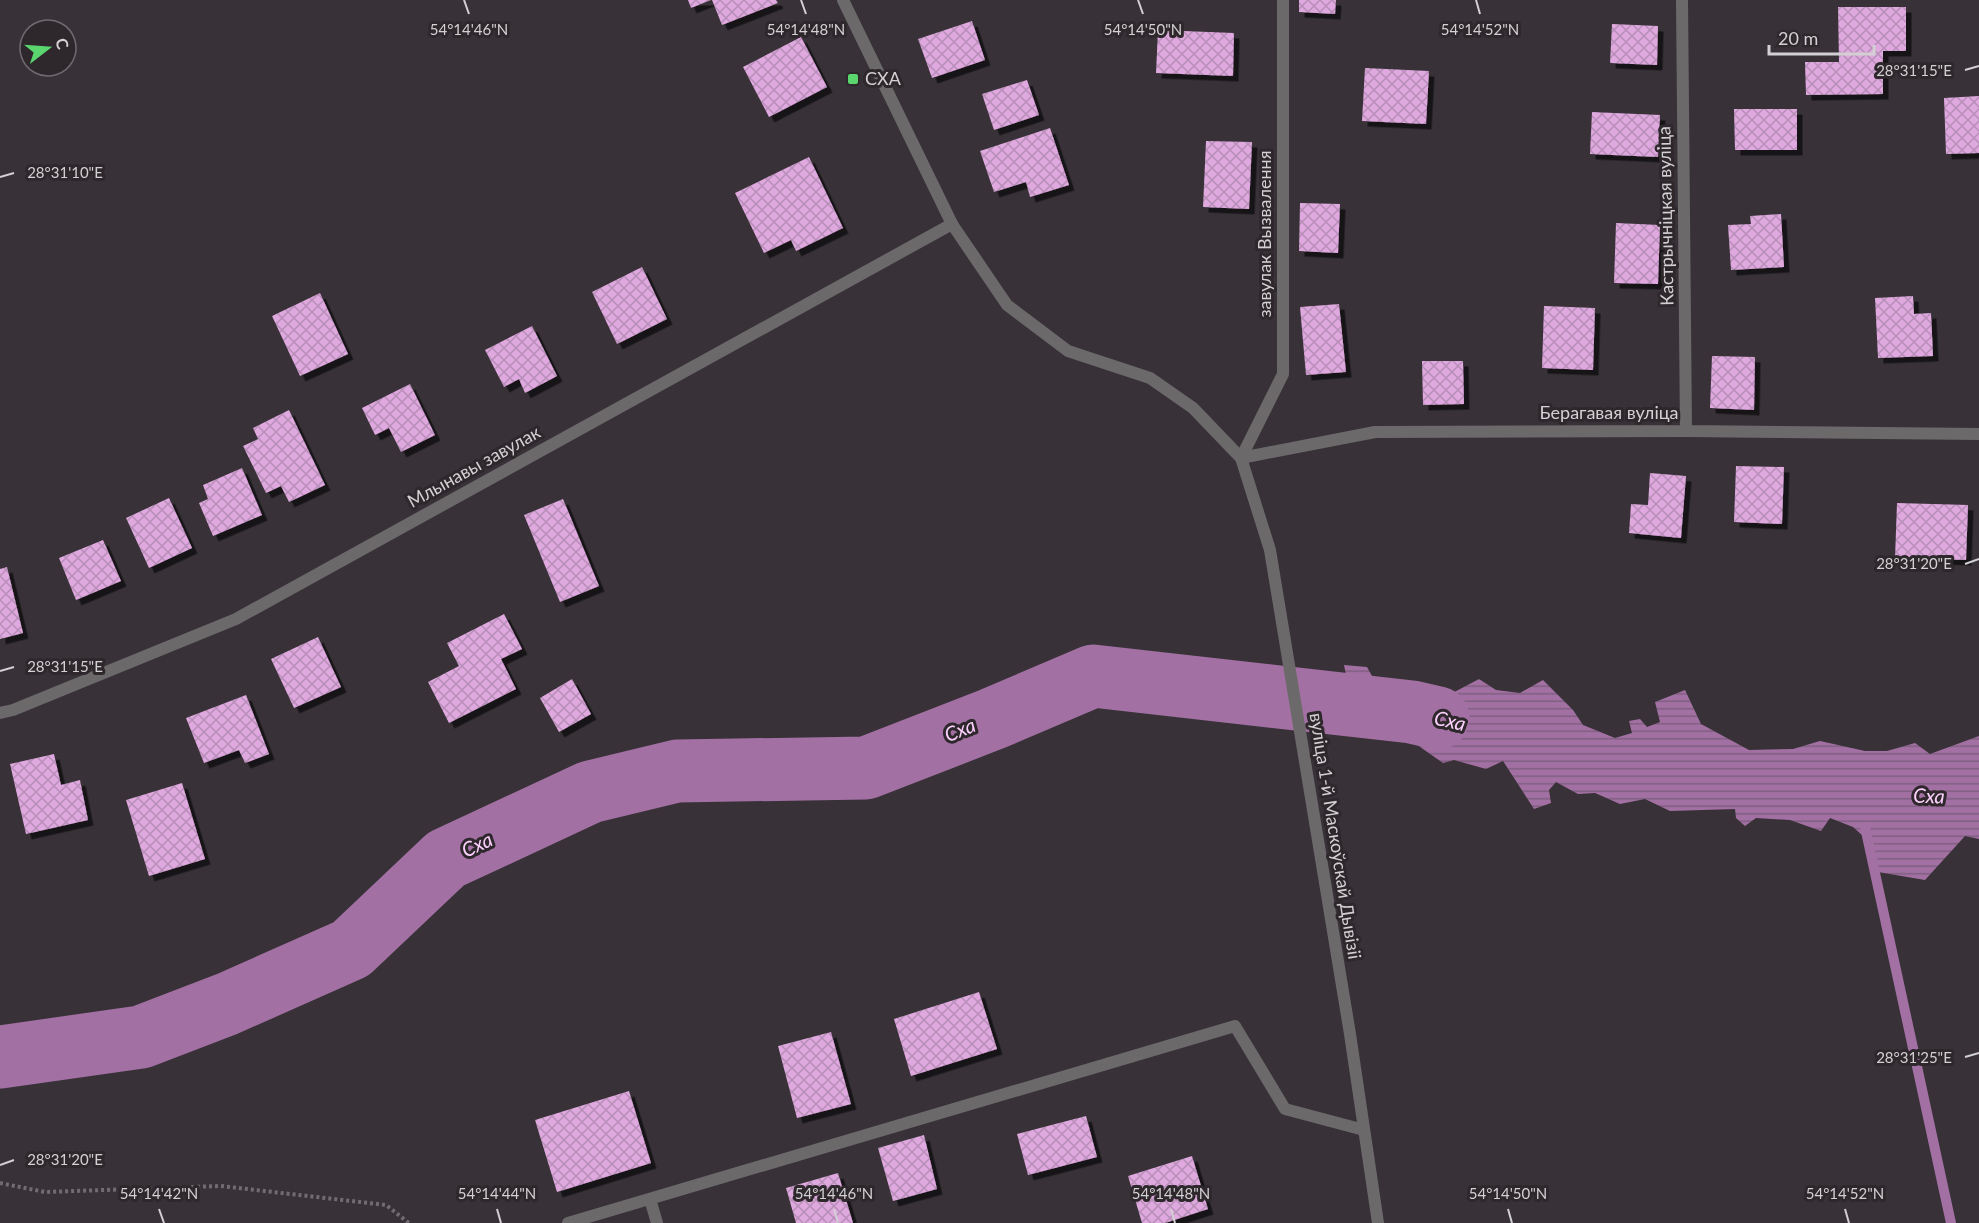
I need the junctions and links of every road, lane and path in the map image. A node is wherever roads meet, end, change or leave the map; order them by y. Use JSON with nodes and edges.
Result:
{"nodes":[{"id":1,"x":843,"y":0,"type":"edge"},
{"id":2,"x":1283,"y":0,"type":"edge"},
{"id":3,"x":1682,"y":0,"type":"edge"},
{"id":4,"x":952,"y":224,"type":"junction"},
{"id":5,"x":1686,"y":431,"type":"junction"},
{"id":6,"x":1979,"y":434,"type":"edge"},
{"id":7,"x":1241,"y":458,"type":"junction"},
{"id":8,"x":0,"y":713,"type":"edge"},
{"id":9,"x":1364,"y":1130,"type":"junction"},
{"id":10,"x":0,"y":1183,"type":"edge"},
{"id":11,"x":650,"y":1199,"type":"junction"},
{"id":12,"x":409,"y":1223,"type":"edge"},
{"id":13,"x":568,"y":1223,"type":"edge"},
{"id":14,"x":657,"y":1223,"type":"edge"},
{"id":15,"x":1378,"y":1223,"type":"edge"}],
"edges":[{"from":1,"to":4,"type":"street"},
{"from":2,"to":7,"type":"street","name":"завулак Вызвалення"},
{"from":3,"to":5,"type":"street","name":"Кастрычніцкая вуліца"},
{"from":4,"to":7,"type":"street"},
{"from":4,"to":8,"type":"street","name":"Млынавы завулак"},
{"from":5,"to":6,"type":"street","name":"Берагавая вуліца"},
{"from":5,"to":7,"type":"street","name":"Берагавая вуліца"},
{"from":7,"to":9,"type":"street","name":"вуліца 1-й Маскоўскай Дывізіі"},
{"from":9,"to":11,"type":"street"},
{"from":9,"to":15,"type":"street","name":"вуліца 1-й Маскоўскай Дывізіі"},
{"from":10,"to":12,"type":"path"},
{"from":11,"to":13,"type":"street"},
{"from":11,"to":14,"type":"street"}]}
